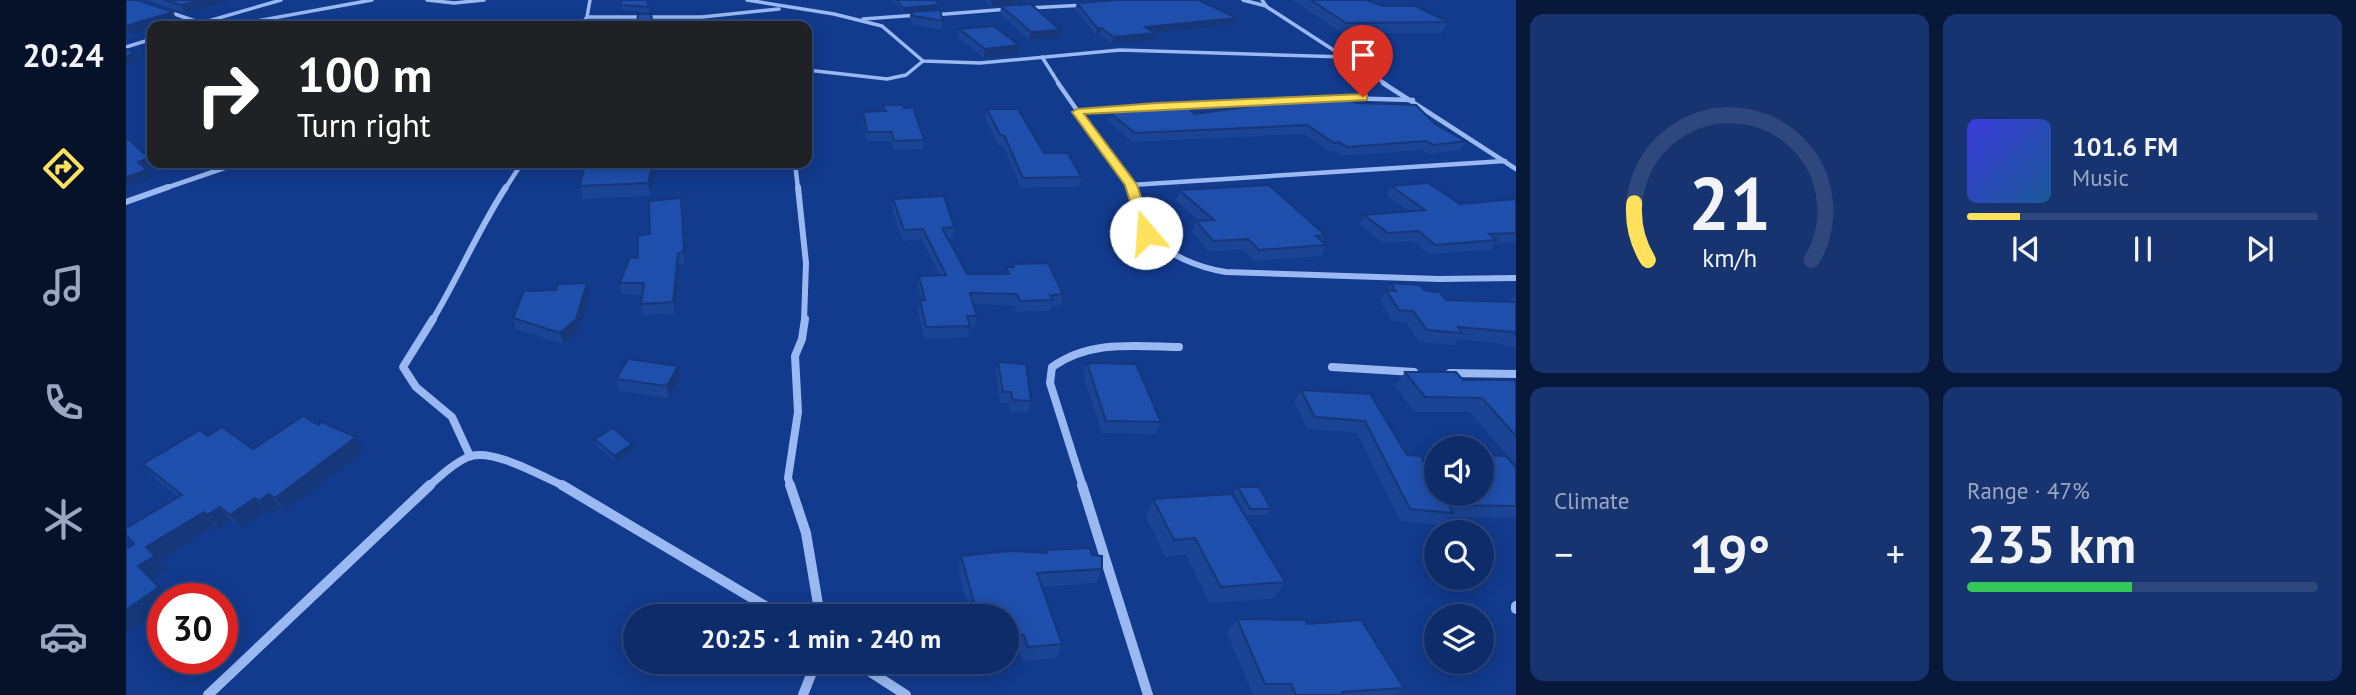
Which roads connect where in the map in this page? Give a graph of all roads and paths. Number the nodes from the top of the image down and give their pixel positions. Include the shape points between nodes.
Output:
1 (281, 0) edge
2 (372, 0) edge
3 (427, 0) edge
4 (484, 0) edge
5 (590, 0) edge
6 (747, 0) edge
7 (1243, 0) edge
8 (1262, 0) edge
9 (1095, 5) edge
10 (1267, 7) junction
11 (156, 8) edge
12 (786, 8) junction
13 (1023, 8) edge
14 (1011, 9) edge
15 (587, 17) junction
16 (859, 19) junction
17 (196, 21) edge
18 (209, 21) edge
19 (256, 21) edge
20 (584, 21) edge
21 (147, 42) edge
22 (126, 47) edge
23 (1042, 57) junction
24 (1345, 57) junction
25 (923, 61) junction
26 (812, 71) edge
27 (1336, 99) edge
28 (1413, 100) junction
29 (1267, 101) edge
30 (1077, 112) junction
31 (1505, 161) junction
32 (225, 168) edge
33 (519, 168) edge
34 (796, 168) edge
35 (1516, 169) edge
36 (1131, 185) junction
37 (126, 202) edge
38 (1516, 278) edge
39 (1179, 347) dead end
40 (1332, 368) dead end
41 (1421, 373) edge
42 (1445, 373) edge
43 (1516, 374) edge
44 (470, 456) junction
45 (762, 604) edge
46 (818, 604) edge
47 (811, 674) edge
48 (874, 674) edge
49 (208, 695) edge
50 (803, 695) edge
51 (906, 695) edge
52 (1148, 695) edge

1 - 18 street
2 - 19 street
3 - 4 street
5 - 15 street
6 - 12 street
7 - 10 street
8 - 10 street
9 - 13 street
10 - 24 street
11 - 17 street
12 - 15 street via 702,18
12 - 16 street
14 - 16 street
15 - 20 street
16 - 25 street via 899,36
21 - 22 street
23 - 24 street via 1147,50
23 - 25 street via 979,63
23 - 30 street
24 - 28 street
25 - 26 street via 906,75 887,79
27 - 28 street
28 - 31 street
29 - 30 street
30 - 36 street
31 - 35 street
31 - 36 street
32 - 37 street
33 - 44 street via 403,367 406,379 448,413 461,430
34 - 46 street via 806,310 795,356 799,412 788,478 806,533
36 - 38 street via 1146,233 1207,269
39 - 52 street via 1094,346 1064,356 1052,367 1050,383
40 - 41 street
42 - 43 street
44 - 45 street via 495,456 568,488
44 - 49 street via 442,474
47 - 50 street
48 - 51 street

